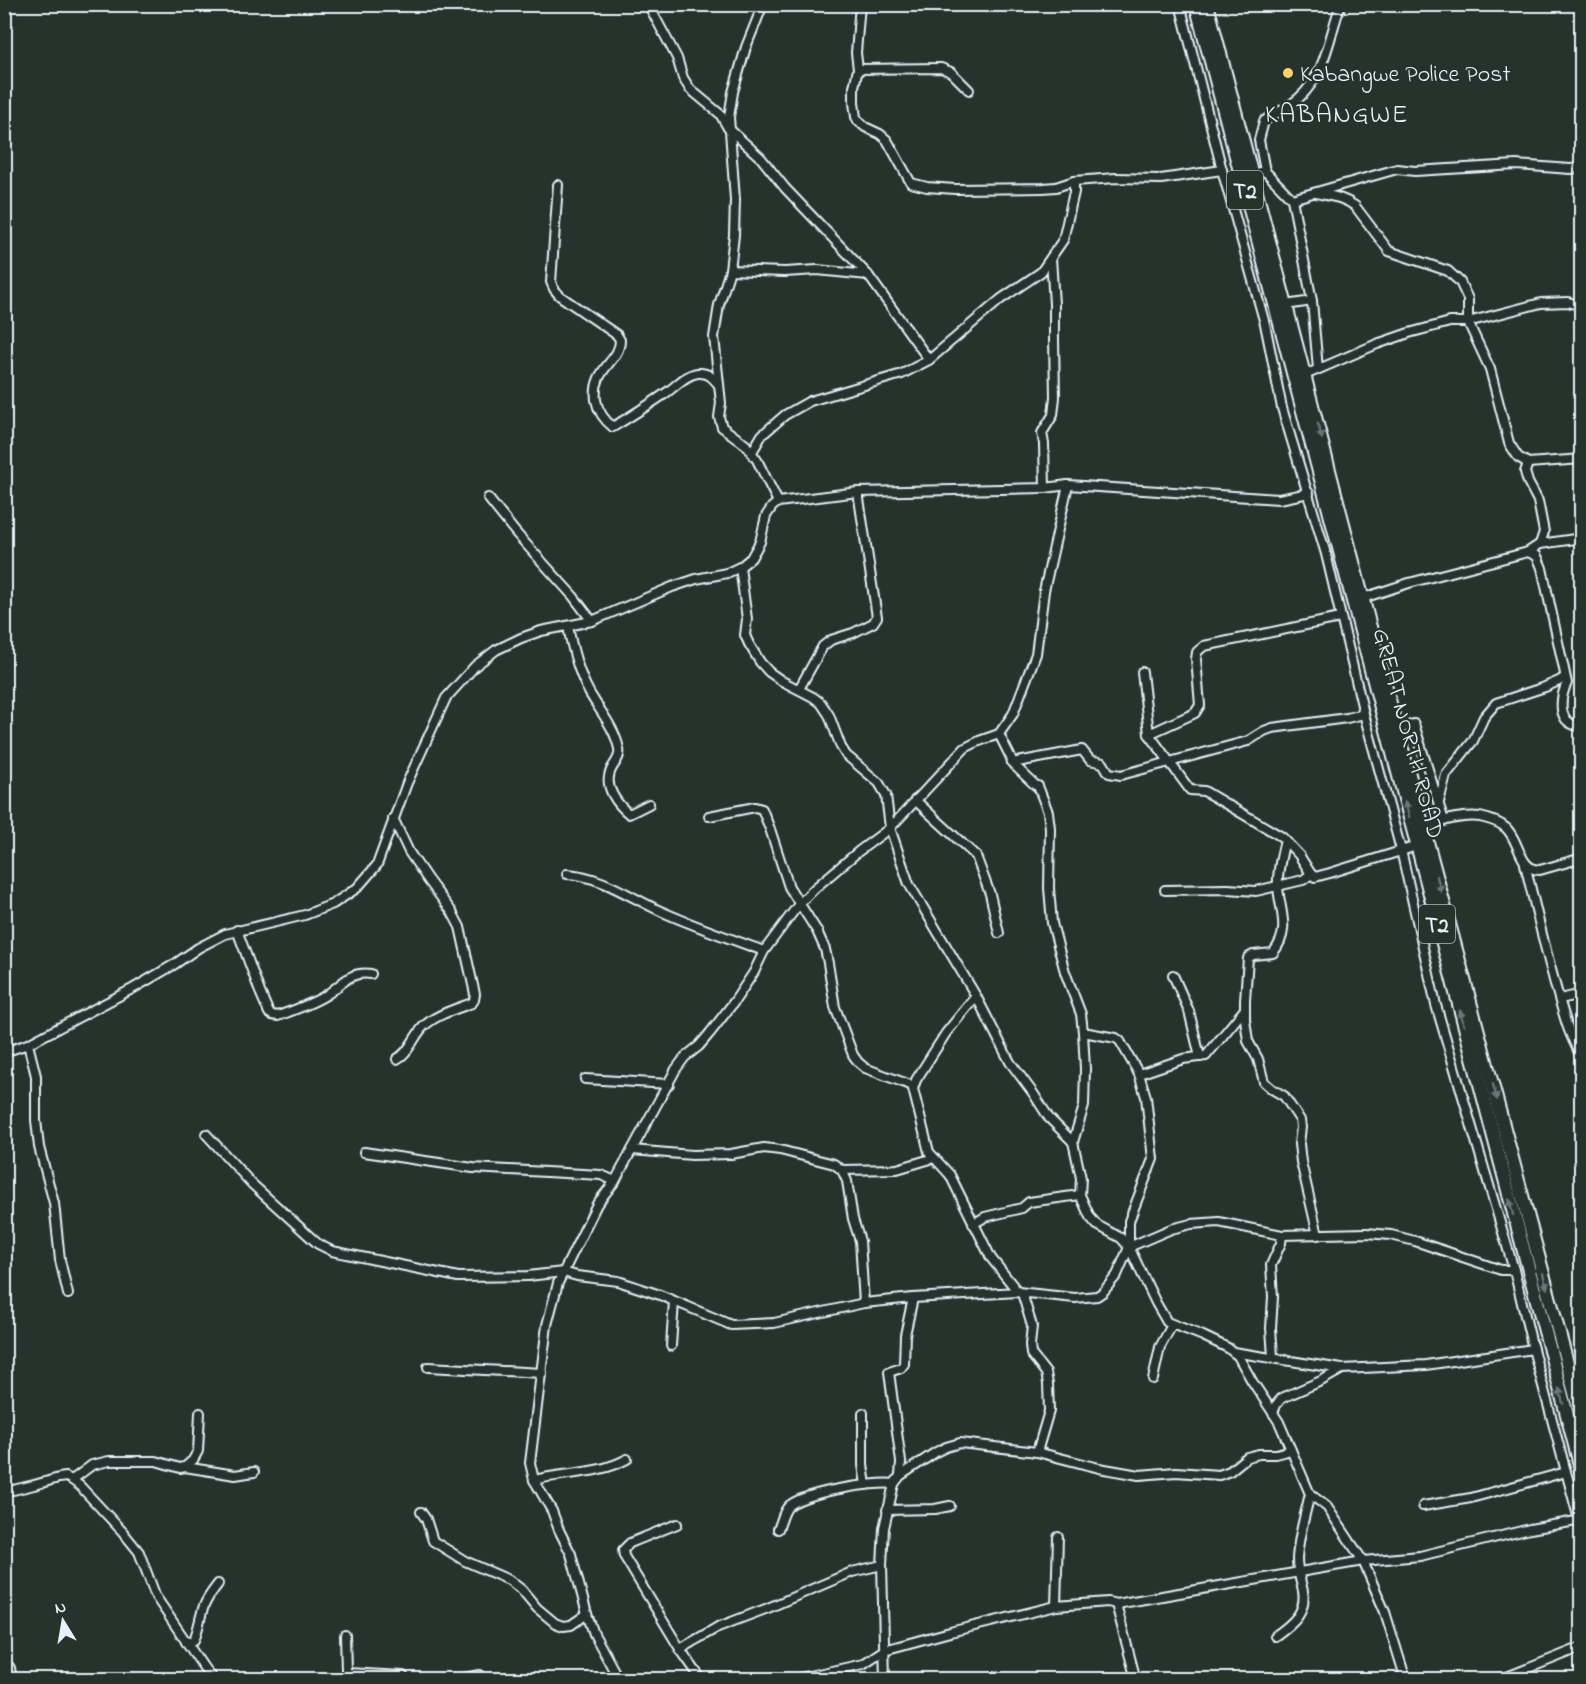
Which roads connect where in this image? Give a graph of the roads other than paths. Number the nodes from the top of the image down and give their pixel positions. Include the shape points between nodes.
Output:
1 (648, 4) edge
2 (761, 4) edge
3 (860, 4) edge
4 (1180, 4) edge
5 (1196, 4) edge
6 (1207, 4) edge
7 (1341, 4) edge
8 (858, 69) junction
9 (969, 90) dead end
10 (728, 128) junction
11 (1581, 168) edge
12 (1222, 170) junction
13 (1266, 171) junction
14 (1250, 174) junction
15 (1074, 181) junction
16 (558, 185) dead end
17 (1316, 194) junction
18 (1292, 199) junction
19 (1051, 258) junction
20 (730, 270) junction
21 (868, 275) junction
22 (1312, 301) junction
23 (1286, 305) junction
24 (1581, 306) edge
25 (1468, 322) junction
26 (929, 360) junction
27 (1318, 369) junction
28 (1305, 375) junction
29 (718, 384) junction
30 (752, 452) junction
31 (1581, 459) edge
32 (1528, 463) junction
33 (1068, 485) junction
34 (1045, 488) junction
35 (858, 492) junction
36 (1309, 492) junction
37 (488, 498) dead end
38 (778, 502) junction
39 (1581, 538) edge
40 (1540, 544) junction
41 (1528, 552) junction
42 (740, 567) junction
43 (1363, 598) junction
44 (1340, 618) junction
45 (592, 621) junction
46 (568, 626) junction
47 (1142, 672) dead end
48 (1565, 677) junction
49 (799, 689) junction
50 (1364, 714) junction
51 (1581, 726) edge
52 (1397, 730) junction
53 (999, 734) junction
54 (1149, 734) junction
55 (1169, 762) junction
56 (1012, 763) junction
57 (915, 800) junction
58 (1438, 802) junction
59 (649, 804) dead end
60 (709, 816) dead end
61 (393, 818) junction
62 (1444, 821) junction
63 (1424, 825) junction
64 (890, 828) junction
65 (1285, 840) junction
66 (1417, 846) junction
67 (1401, 850) junction
68 (1581, 858) edge
69 (1526, 864) junction
70 (567, 874) dead end
71 (1311, 874) junction
72 (1278, 886) junction
73 (1165, 891) dead end
74 (799, 904) junction
75 (237, 930) junction
76 (999, 933) dead end
77 (764, 951) junction
78 (371, 974) dead end
79 (1173, 975) dead end
80 (1581, 994) edge
81 (976, 996) junction
82 (1560, 999) junction
83 (1245, 1009) junction
84 (1083, 1032) junction
85 (28, 1044) junction
86 (4, 1052) edge
87 (1200, 1057) junction
88 (396, 1059) dead end
89 (1581, 1059) edge
90 (1139, 1074) junction
91 (585, 1079) dead end
92 (669, 1084) junction
93 (913, 1086) junction
94 (206, 1134) dead end
95 (1073, 1143) junction
96 (632, 1150) junction
97 (364, 1152) dead end
98 (934, 1158) junction
99 (842, 1170) junction
100 (615, 1180) junction
101 (1080, 1195) junction
102 (973, 1224) junction
103 (1282, 1234) junction
104 (1318, 1235) junction
105 (1129, 1246) junction
106 (1514, 1269) junction
107 (563, 1272) junction
108 (1020, 1293) junction
109 (68, 1294) dead end
110 (913, 1298) junction
111 (674, 1301) junction
112 (864, 1303) junction
113 (1172, 1325) junction
114 (671, 1346) dead end
115 (1533, 1349) junction
116 (1233, 1352) junction
117 (1274, 1357) junction
118 (428, 1367) dead end
119 (1342, 1370) junction
120 (542, 1373) junction
121 (1154, 1379) dead end
122 (200, 1413) dead end
123 (863, 1413) dead end
124 (1273, 1413) junction
125 (1581, 1419) edge
126 (1291, 1450) junction
127 (1037, 1452) junction
128 (627, 1459) dead end
129 (185, 1467) junction
130 (254, 1472) dead end
131 (1566, 1472) junction
132 (1581, 1472) edge
133 (900, 1476) junction
134 (72, 1480) junction
135 (534, 1480) junction
136 (894, 1484) junction
137 (866, 1485) junction
138 (4, 1490) edge
139 (1310, 1494) junction
140 (950, 1506) dead end
141 (1423, 1506) dead end
142 (887, 1510) junction
143 (421, 1512) dead end
144 (1580, 1520) edge
145 (677, 1524) dead end
146 (778, 1529) dead end
147 (1581, 1531) edge
148 (1058, 1537) dead end
149 (1363, 1562) junction
150 (882, 1565) junction
151 (1299, 1573) junction
152 (218, 1584) dead end
153 (1116, 1604) junction
154 (1056, 1606) junction
155 (587, 1614) junction
156 (345, 1635) dead end
157 (1275, 1636) dead end
158 (186, 1642) junction
159 (1581, 1647) edge
160 (680, 1649) junction
161 (884, 1650) junction
162 (4, 1661) edge
163 (12, 1680) edge
164 (213, 1680) edge
165 (406, 1680) edge
166 (453, 1680) edge
167 (484, 1680) edge
168 (619, 1680) edge
169 (702, 1680) edge
170 (791, 1680) edge
171 (885, 1680) edge
172 (1136, 1680) edge
173 (1406, 1680) edge
174 (1499, 1680) edge

1 - 10 street via 690,89 720,114
2 - 10 street via 733,92
3 - 8 street
4 - 12 street
66 -> 5 main road, GREAT NORTH ROAD / T2
6 - 14 main road, GREAT NORTH ROAD / T2
7 - 13 street via 1316,76 1299,97 1264,121 1259,140
8 - 9 street via 941,68 951,72
8 - 15 street via 854,103 858,121 887,140 911,183 927,188 1043,188
10 - 20 street via 735,200
10 - 21 street via 761,158
11 - 17 street via 1516,165 1397,169
12 - 15 street via 1161,179
12 - 36 street via 1265,324 1282,408
13 - 14 street
13 - 18 street
14 - 23 main road, GREAT NORTH ROAD / T2
15 - 19 street via 1063,240
16 - 29 street via 551,282 560,296 620,340 596,387 599,411 607,422 613,427 696,373 710,376
17 - 18 street
17 - 25 street via 1341,198 1355,206 1392,252 1448,271 1460,282 1468,299
18 - 22 street
19 - 26 street via 1041,272
19 - 34 street via 1055,397 1053,415 1042,433
20 - 21 street via 817,270
20 - 29 street via 714,330
21 - 26 street
22 - 23 street
22 - 27 street
23 - 28 main road, GREAT NORTH ROAD / T2
24 - 25 street via 1568,302 1541,303
25 - 27 street via 1450,322 1409,333
25 - 32 street via 1490,369 1512,448
26 - 30 street via 902,374 810,401 785,415 762,435
27 - 28 street
28 -> 43 main road, GREAT NORTH ROAD / T2
29 - 30 street via 722,427
30 - 38 street
31 - 32 street
32 - 40 street via 1525,472 1538,501 1544,532
33 - 34 street
33 - 36 street via 1279,499
33 - 53 street via 1044,591 1036,654 1013,714
34 - 35 street
35 - 38 street
35 - 49 street via 877,617 873,623 823,646
36 - 44 street
37 - 45 street
38 - 42 street via 766,516 760,542 751,558
39 - 40 street
40 - 41 street
41 - 43 street
41 - 48 street via 1537,556 1542,568
42 - 45 street via 672,587
42 - 49 street via 749,644 769,672
43 - 52 main road, GREAT NORTH ROAD / T2
44 - 50 street
44 - 54 street via 1204,646 1197,652 1200,705 1195,713
45 - 46 street
46 - 59 street via 584,681 620,751 609,774 613,795 629,813
46 - 61 street via 541,631 496,650 457,684 437,716
47 - 54 street
48 - 51 street via 1561,704 1565,718
48 - 58 street via 1496,703 1446,775
49 - 64 street via 821,704 846,755 879,783 886,795
50 - 55 street via 1272,728 1248,741
50 - 67 street
52 - 58 street via 1414,724
52 - 63 main road, GREAT NORTH ROAD / T2
53 - 56 street
53 - 57 street via 965,748
54 - 55 street
55 - 56 street via 1121,775 1109,773 1104,765 1079,750
55 - 65 street via 1190,790 1204,791
56 - 84 street via 1038,786 1048,812 1052,923 1081,1014
57 - 64 street
57 - 76 street via 976,856
58 - 62 street
60 - 74 street via 754,807 762,809
61 - 75 street via 377,865 357,888 333,904 305,915
61 - 88 street via 409,852 460,927 475,994 472,1003 442,1014 425,1026 408,1050
62 - 63 street
62 - 69 street via 1467,816 1495,822 1506,828
63 -> 125 main road, GREAT NORTH ROAD / T2
64 - 74 street
64 - 81 street via 909,884
65 - 71 street
65 - 72 street
66 - 67 street
132 -> 66 main road, GREAT NORTH ROAD / T2
67 - 71 street via 1330,873
67 - 106 street via 1436,1005
68 - 69 street via 1540,870
69 - 82 street
70 - 77 street via 603,883 664,913
71 - 72 street
72 - 73 street via 1256,891
72 - 83 street via 1284,924 1282,939 1273,953 1248,958
74 - 77 street
74 - 93 street via 825,950 835,1007 853,1055 865,1068
75 - 78 street via 272,1015 325,996 354,974
75 - 85 street
77 - 92 street via 734,1002 699,1046 685,1057
79 - 87 street via 1191,1015
80 - 82 street
81 - 93 street via 946,1033
81 - 95 street via 1014,1069 1049,1118
82 - 89 street
83 - 87 street via 1209,1053
83 - 104 street via 1248,1041 1262,1078 1284,1096 1301,1124 1301,1162
84 - 90 street via 1118,1039
84 - 95 street via 1084,1106
85 - 86 street
85 - 109 street via 36,1076 39,1147 54,1203
87 - 90 street
90 - 105 street via 1146,1097 1153,1159 1129,1221
91 - 92 street
92 - 96 street
93 - 98 street via 927,1148
94 - 107 street via 252,1184 318,1244 332,1251 458,1277
95 - 101 street via 1081,1178
96 - 99 street via 702,1155 764,1148 828,1161
96 - 100 street
97 - 100 street via 473,1168 601,1174
98 - 99 street via 897,1168
98 - 102 street via 952,1179
99 - 112 street via 860,1241
100 - 107 street via 597,1204
101 - 102 street via 1029,1202 1022,1208
101 - 105 street via 1097,1225
102 - 108 street via 991,1258
103 - 104 street
103 - 105 street via 1205,1222 1171,1229
103 - 117 street via 1271,1265
104 - 106 street via 1391,1235 1501,1270
105 - 108 street via 1117,1275 1097,1296
105 - 113 street via 1163,1317
106 - 115 street
107 - 111 street via 618,1281
107 - 120 street via 548,1324
108 - 110 street
108 - 127 street via 1032,1326 1031,1354 1046,1373 1048,1384 1049,1411
110 - 112 street
110 - 133 street via 904,1364 889,1372
111 - 112 street via 731,1325 774,1323
111 - 114 street
113 - 116 street
113 - 121 street via 1160,1347
115 - 119 street via 1426,1365
115 - 131 street
116 - 117 street
116 - 124 street
117 - 119 street
118 - 120 street
119 - 124 street via 1282,1398
120 - 135 street via 530,1463
122 - 129 street via 198,1451
123 - 137 street
124 - 126 street
126 - 127 street via 1247,1457 1230,1471 1219,1474 1148,1475 1099,1468
126 - 139 street
127 - 133 street via 960,1443 936,1452
128 - 135 street via 584,1473
129 - 130 street via 235,1475
129 - 134 street via 156,1461 110,1461 92,1466
131 - 141 street via 1471,1498
131 - 144 street
133 - 136 street
134 - 138 street via 59,1478
134 - 158 street via 139,1552 156,1597
135 - 155 street via 571,1554
136 - 137 street
136 - 142 street
137 - 146 street via 797,1500 786,1509
139 - 149 street via 1327,1507
139 - 151 street via 1297,1555
140 - 142 street
142 - 150 street
143 - 155 street via 433,1541 465,1561 509,1580 555,1623 571,1625
144 - 147 street
144 - 149 street via 1420,1556
145 - 160 street via 630,1543 623,1550
148 - 154 street
149 - 151 street
149 - 173 street
150 - 160 street via 852,1572 718,1627
150 - 161 street
151 - 153 street
151 - 157 street via 1303,1602 1292,1624
152 - 158 street via 205,1603 194,1640
153 - 154 street
153 - 172 street
154 - 161 street
155 - 168 street
156 - 165 street via 347,1673 403,1676
158 - 164 street
159 - 174 street
160 - 169 street
161 - 170 street via 863,1664
161 - 171 street
162 - 163 street
166 - 167 street via 480,1675

